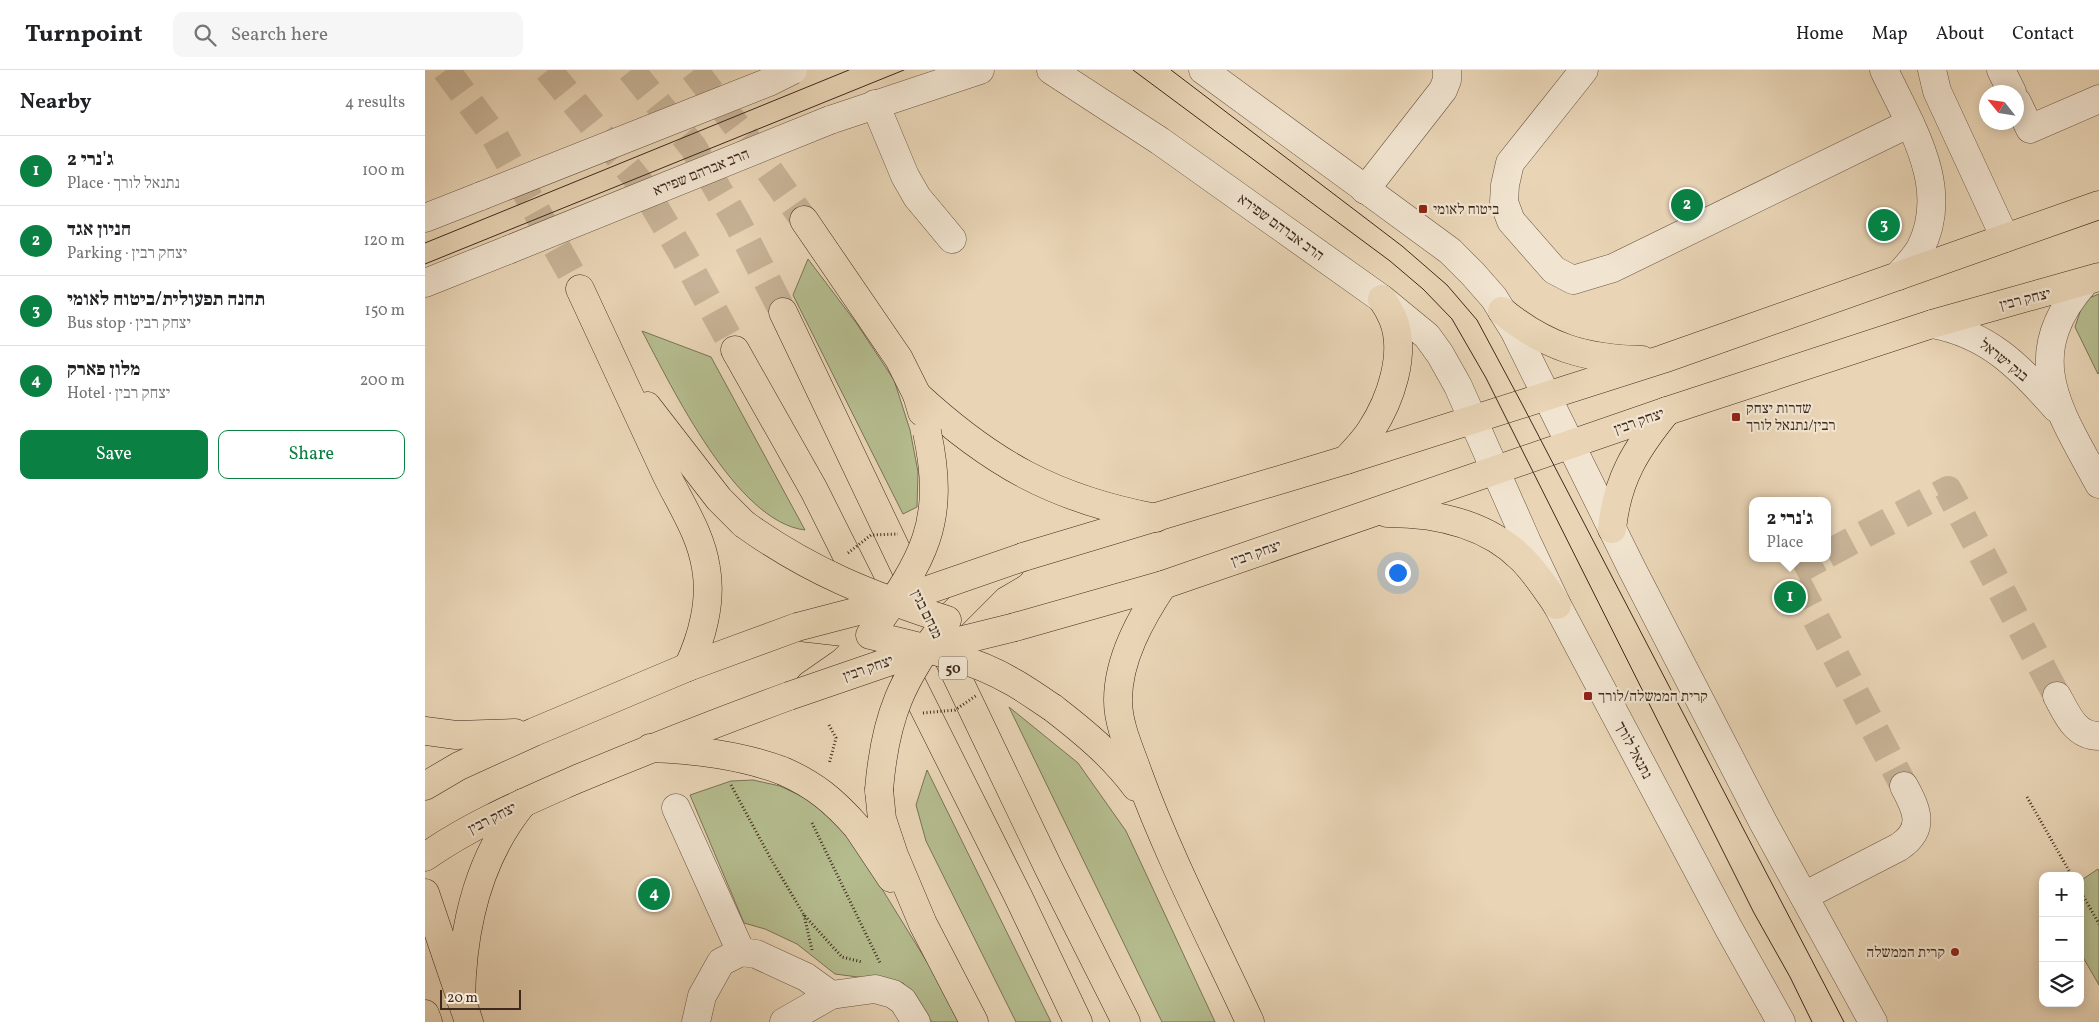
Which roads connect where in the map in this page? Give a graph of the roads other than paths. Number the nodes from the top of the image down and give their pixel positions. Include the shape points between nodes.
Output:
1 (793, 70) edge
2 (980, 70) edge
3 (1051, 70) edge
4 (1203, 70) edge
5 (1447, 70) edge
6 (1584, 70) edge
7 (1884, 70) edge
8 (1932, 70) edge
9 (2001, 70) edge
10 (2008, 85) edge
11 (2099, 99) edge
12 (875, 104) junction
13 (2024, 117) edge
14 (1910, 123) junction
15 (1365, 190) junction
16 (2099, 205) edge
17 (425, 218) edge
18 (804, 220) tunnel mouth
19 (2005, 238) junction
20 (952, 239) dead end
21 (1898, 276) junction
22 (2092, 280) edge
23 (425, 283) edge
24 (579, 289) tunnel mouth
25 (1382, 299) junction
26 (1502, 311) junction
27 (783, 312) tunnel mouth
28 (1932, 324) junction
29 (735, 350) tunnel mouth
30 (1663, 359) junction
31 (617, 367) junction
32 (917, 395) junction
33 (1548, 396) junction
34 (1667, 411) junction
35 (2063, 417) junction
36 (1472, 420) junction
37 (1571, 445) junction
38 (1346, 460) junction
39 (1495, 471) junction
40 (2099, 484) edge
41 (1370, 514) junction
42 (1156, 518) junction
43 (1612, 529) junction
44 (1023, 557) junction
45 (1163, 585) junction
46 (893, 602) junction
47 (1557, 605) junction
48 (947, 620) junction
49 (797, 627) junction
50 (1015, 627) junction
51 (870, 635) junction
52 (926, 648) junction
53 (688, 667) junction
54 (789, 696) junction
55 (2057, 696) tunnel mouth
56 (425, 731) edge
57 (534, 732) junction
58 (2099, 736) edge
59 (651, 748) junction
60 (425, 786) edge
61 (1904, 786) tunnel mouth
62 (523, 802) junction
63 (1150, 806) junction
64 (675, 808) dead end
65 (425, 857) edge
66 (425, 893) edge
67 (1804, 896) junction
68 (923, 924) junction
69 (741, 952) junction
70 (831, 995) junction
71 (465, 1011) edge
72 (425, 1014) edge
73 (428, 1022) edge
74 (696, 1022) edge
75 (784, 1022) edge
76 (916, 1022) edge
77 (974, 1022) edge
78 (1078, 1022) edge
79 (1126, 1022) edge
80 (1250, 1022) edge
81 (1781, 1022) edge
82 (1873, 1022) edge

1 - 17 street, bridge
2 - 12 street, הרב אברהם שפירא
3 - 25 street, הרב אברהם שפירא via 1160,141
4 - 15 street
5 - 15 street via 1443,90
6 - 14 street via 1510,163 1504,202 1511,221 1554,270 1573,280 1613,268
7 - 14 street
8 - 19 street via 1937,90
9 - 10 street
11 - 13 street via 2030,129
12 - 20 street via 905,176 917,197
12 - 23 street, הרב אברהם שפירא, bridge
14 - 21 street via 1927,166 1932,209 1919,250
15 - 26 street via 1450,252 1473,274
16 - 19 main road
18 - 32 main road via 899,359
19 - 21 main road
21 - 30 main road
22 - 28 main road, יצחק רבין
22 - 35 street, בנק ישראל via 2066,307 2051,346 2052,387
24 - 31 main road
25 - 36 street, הרב אברהם שפירא via 1427,336 1458,386
25 - 38 main road via 1396,329 1395,373 1372,430
26 - 30 main road via 1535,336 1571,352 1619,360
26 - 33 street
27 - 79 main road, מנחם בגין / 50 via 1049,869
28 - 34 main road, יצחק רבין
28 - 35 street, בנק ישראל via 1963,331 1995,348
29 - 78 main road via 814,490
30 - 33 main road
31 - 46 main road, bridge via 719,499 744,524 796,560
31 - 53 main road via 686,510 706,568 708,590 702,632
32 - 42 main road via 968,440 1040,483 1091,503
32 - 46 main road, bridge via 935,478 930,533 915,569
33 - 36 main road
33 - 37 street
34 - 37 main road, יצחק רבין
34 - 43 main road via 1626,471 1615,505
35 - 40 street, בנק ישראל
36 - 38 main road
36 - 39 street, נתנאל לורך
37 - 39 main road, יצחק רבין
37 - 43 street
38 - 42 main road
39 - 41 main road, יצחק רבין
39 - 47 street, נתנאל לורך
41 - 45 main road, יצחק רבין
41 - 47 main road via 1437,517 1466,524 1491,536 1523,559
42 - 44 main road
43 - 67 street
44 - 46 main road, bridge
44 - 48 main road, bridge via 989,578
45 - 50 main road, יצחק רבין
45 - 63 main road via 1134,636 1120,677 1118,701 1123,730
46 - 48 main road, bridge
46 - 49 main road, bridge
46 - 51 main road, bridge
47 - 81 street, נתנאל לורך
48 - 50 main road, bridge
48 - 52 main road, bridge
49 - 51 main road, bridge
49 - 53 main road
50 - 52 main road, יצחק רבין, bridge
51 - 52 main road, bridge
51 - 54 main road, bridge via 843,662
52 - 54 main road, יצחק רבין, bridge
52 - 63 main road, bridge via 995,672 1053,708 1120,765
52 - 68 main road, bridge via 892,712 879,790 882,819 893,855
53 - 57 main road
54 - 59 main road, יצחק רבין
55 - 58 street via 2079,731
56 - 57 main road via 464,735
57 - 60 main road via 459,766
59 - 62 main road, יצחק רבין
59 - 68 main road, bridge via 761,762 804,781 824,794 857,827
61 - 67 street via 1917,822 1909,839
62 - 65 main road, יצחק רבין via 471,827
62 - 71 main road via 504,829 476,890 461,962
63 - 80 main road
64 - 69 street
66 - 71 main road
67 - 82 street
68 - 77 main road
69 - 70 street via 757,954 806,977
69 - 74 street via 721,962 702,996
70 - 75 street
70 - 76 street via 875,989 893,994 903,1001
72 - 73 main road

